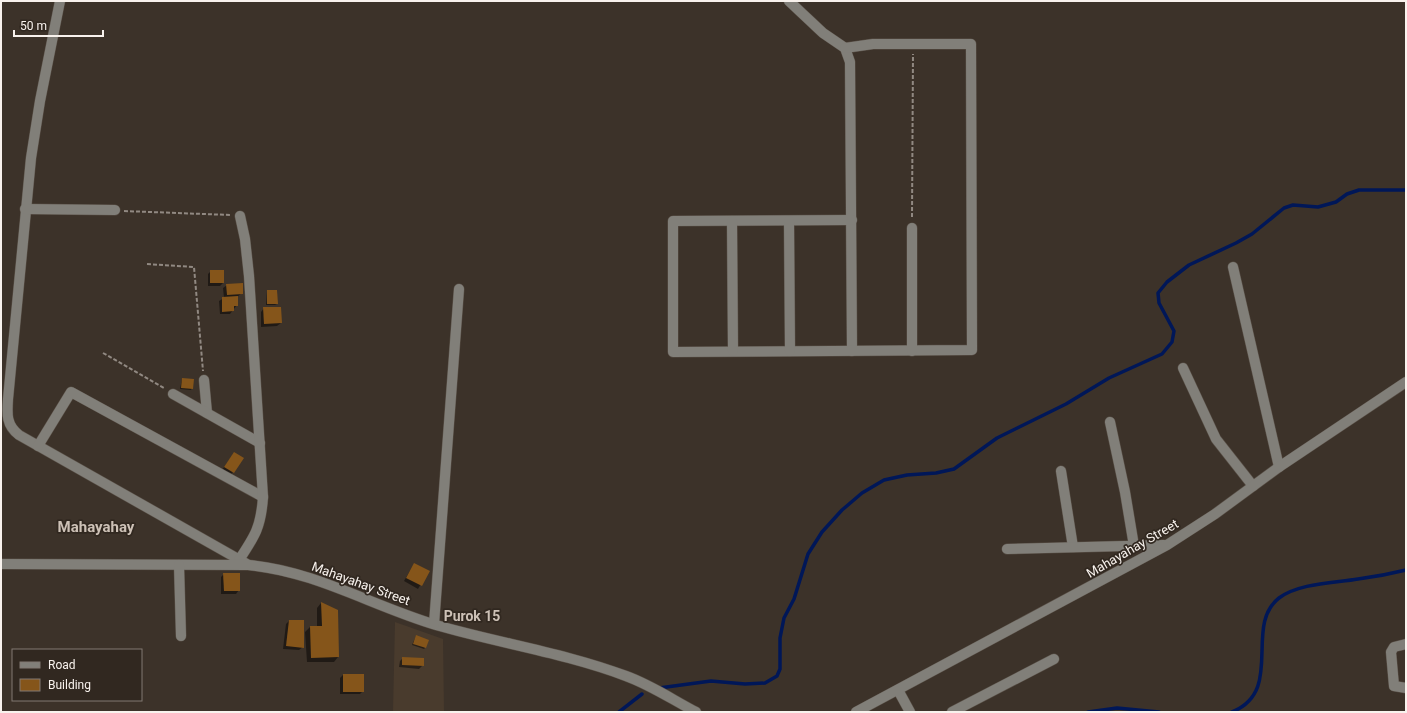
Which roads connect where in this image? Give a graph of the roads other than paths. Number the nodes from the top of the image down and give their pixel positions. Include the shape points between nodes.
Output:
1 (60, 1) edge
2 (789, 1) edge
3 (846, 48) junction
4 (26, 209) junction
5 (115, 210) road end
6 (240, 216) road end
7 (789, 220) junction
8 (852, 220) junction
9 (732, 221) junction
10 (912, 228) road end
11 (1233, 267) dead end
12 (459, 289) dead end
13 (912, 350) junction
14 (733, 351) junction
15 (790, 351) junction
16 (852, 351) junction
17 (1182, 368) dead end
18 (204, 380) road end
19 (1406, 382) edge
20 (173, 394) road end
21 (207, 413) junction
22 (1110, 422) dead end
23 (260, 443) junction
24 (38, 446) junction
25 (1279, 467) junction
26 (1061, 471) dead end
27 (1253, 486) junction
28 (263, 497) junction
29 (1167, 545) junction
30 (1134, 546) junction
31 (1073, 547) junction
32 (1006, 548) dead end
33 (244, 562) junction
34 (1, 564) edge
35 (179, 565) junction
36 (434, 624) junction
37 (181, 636) dead end
38 (1406, 644) edge
39 (1054, 659) dead end
40 (1406, 688) edge
41 (898, 690) junction
42 (860, 711) edge
43 (696, 712) edge
44 (910, 712) edge
45 (952, 712) edge

1 - 4 street via 40,101
2 - 3 street via 823,33
3 - 8 street via 851,72
3 - 13 street via 873,44 971,44 972,350
4 - 5 street
4 - 24 street via 7,418 13,431
6 - 23 street via 248,256
7 - 8 street
7 - 9 street
7 - 15 street
8 - 16 street
9 - 14 street
9 - 14 street via 673,221 673,352
10 - 13 street
11 - 25 street
12 - 36 street
13 - 16 street
14 - 15 street
15 - 16 street
17 - 27 street via 1216,439
18 - 21 street
19 - 25 street, Mahayahay Street
20 - 21 street
21 - 23 street
22 - 30 street
23 - 28 street
24 - 28 street via 71,392
24 - 33 street
25 - 27 street, Mahayahay Street
26 - 31 street
27 - 29 street, Mahayahay Street
28 - 33 street via 260,523
29 - 30 street
29 - 41 street, Mahayahay Street
30 - 31 street
31 - 32 street
33 - 35 street, Mahayahay Street
33 - 36 street, Mahayahay Street via 309,577
34 - 35 street, Mahayahay Street
35 - 37 street
36 - 43 street, Mahayahay Street via 612,671 644,684
38 - 40 street via 1394,648 1391,652 1394,686
39 - 45 street
41 - 42 street, Mahayahay Street
41 - 44 street

